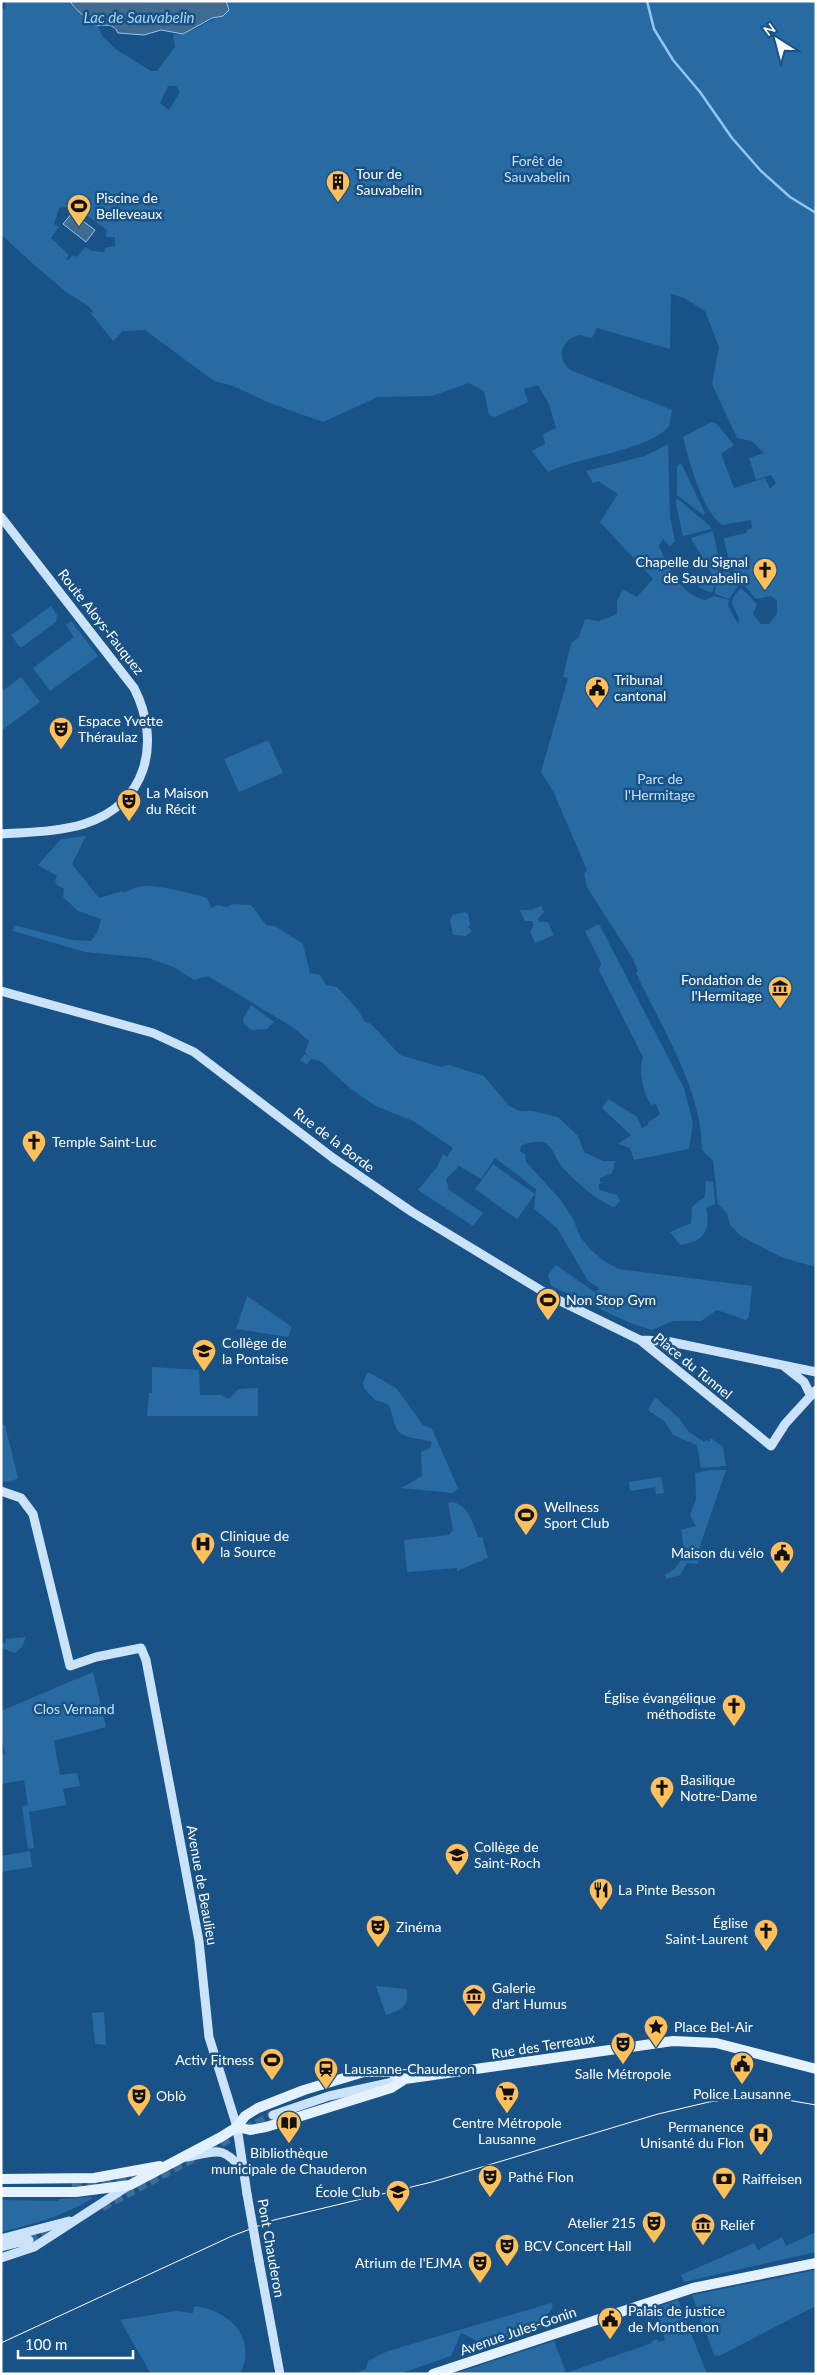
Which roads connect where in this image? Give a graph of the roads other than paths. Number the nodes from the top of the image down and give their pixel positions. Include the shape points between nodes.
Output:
1 (1, 517) edge
2 (1, 834) edge
3 (1, 991) edge
4 (640, 1340) junction
5 (785, 1367) junction
6 (816, 1372) edge
7 (813, 1392) edge
8 (1, 1491) edge
9 (816, 2069) edge
10 (405, 2080) junction
11 (273, 2115) tunnel mouth
12 (237, 2127) junction
13 (186, 2157) junction
14 (176, 2163) junction
15 (244, 2170) junction
16 (1, 2179) edge
17 (130, 2185) junction
18 (1, 2186) edge
19 (75, 2186) junction
20 (1, 2192) edge
21 (75, 2219) junction
22 (1, 2239) edge
23 (32, 2239) junction
24 (1, 2247) edge
25 (1, 2258) edge
26 (816, 2264) edge
27 (280, 2374) edge
28 (433, 2374) edge

1 - 2 main road, Route Aloys-Fauquez via 134,688 146,718 148,741 139,781 128,797 106,814 66,828
3 - 4 main road, Rue de la Borde via 153,1033 194,1052 333,1158 412,1212 552,1298
4 - 5 main road, Place du Tunnel via 666,1341
4 - 7 main road, Place du Tunnel via 771,1446
5 - 6 main road, Place du Tunnel
5 - 7 main road, Place du Tunnel
8 - 12 main road, Avenue de Beaulieu via 15,1494 28,1504 35,1519 70,1666 141,1648 146,1660 199,1940 209,2037
9 - 10 main road, Rue des Terreaux via 733,2046 690,2041
10 - 11 main road via 328,2096
10 - 12 main road via 391,2088 266,2127 250,2130
10 - 12 main road via 390,2072 353,2075 258,2108 245,2116
12 - 13 main road
12 - 15 main road, Pont Chauderon
13 - 14 main road
13 - 15 main road via 223,2152 231,2155
14 - 17 main road
14 - 19 main road
15 - 27 main road, Pont Chauderon, bridge
16 - 19 main road
17 - 19 main road
17 - 21 main road
18 - 19 main road
19 - 20 main road
21 - 23 main road
21 - 23 main road
22 - 23 main road
23 - 24 main road
23 - 25 main road
26 - 28 main road, Avenue Jules-Gonin via 693,2288

